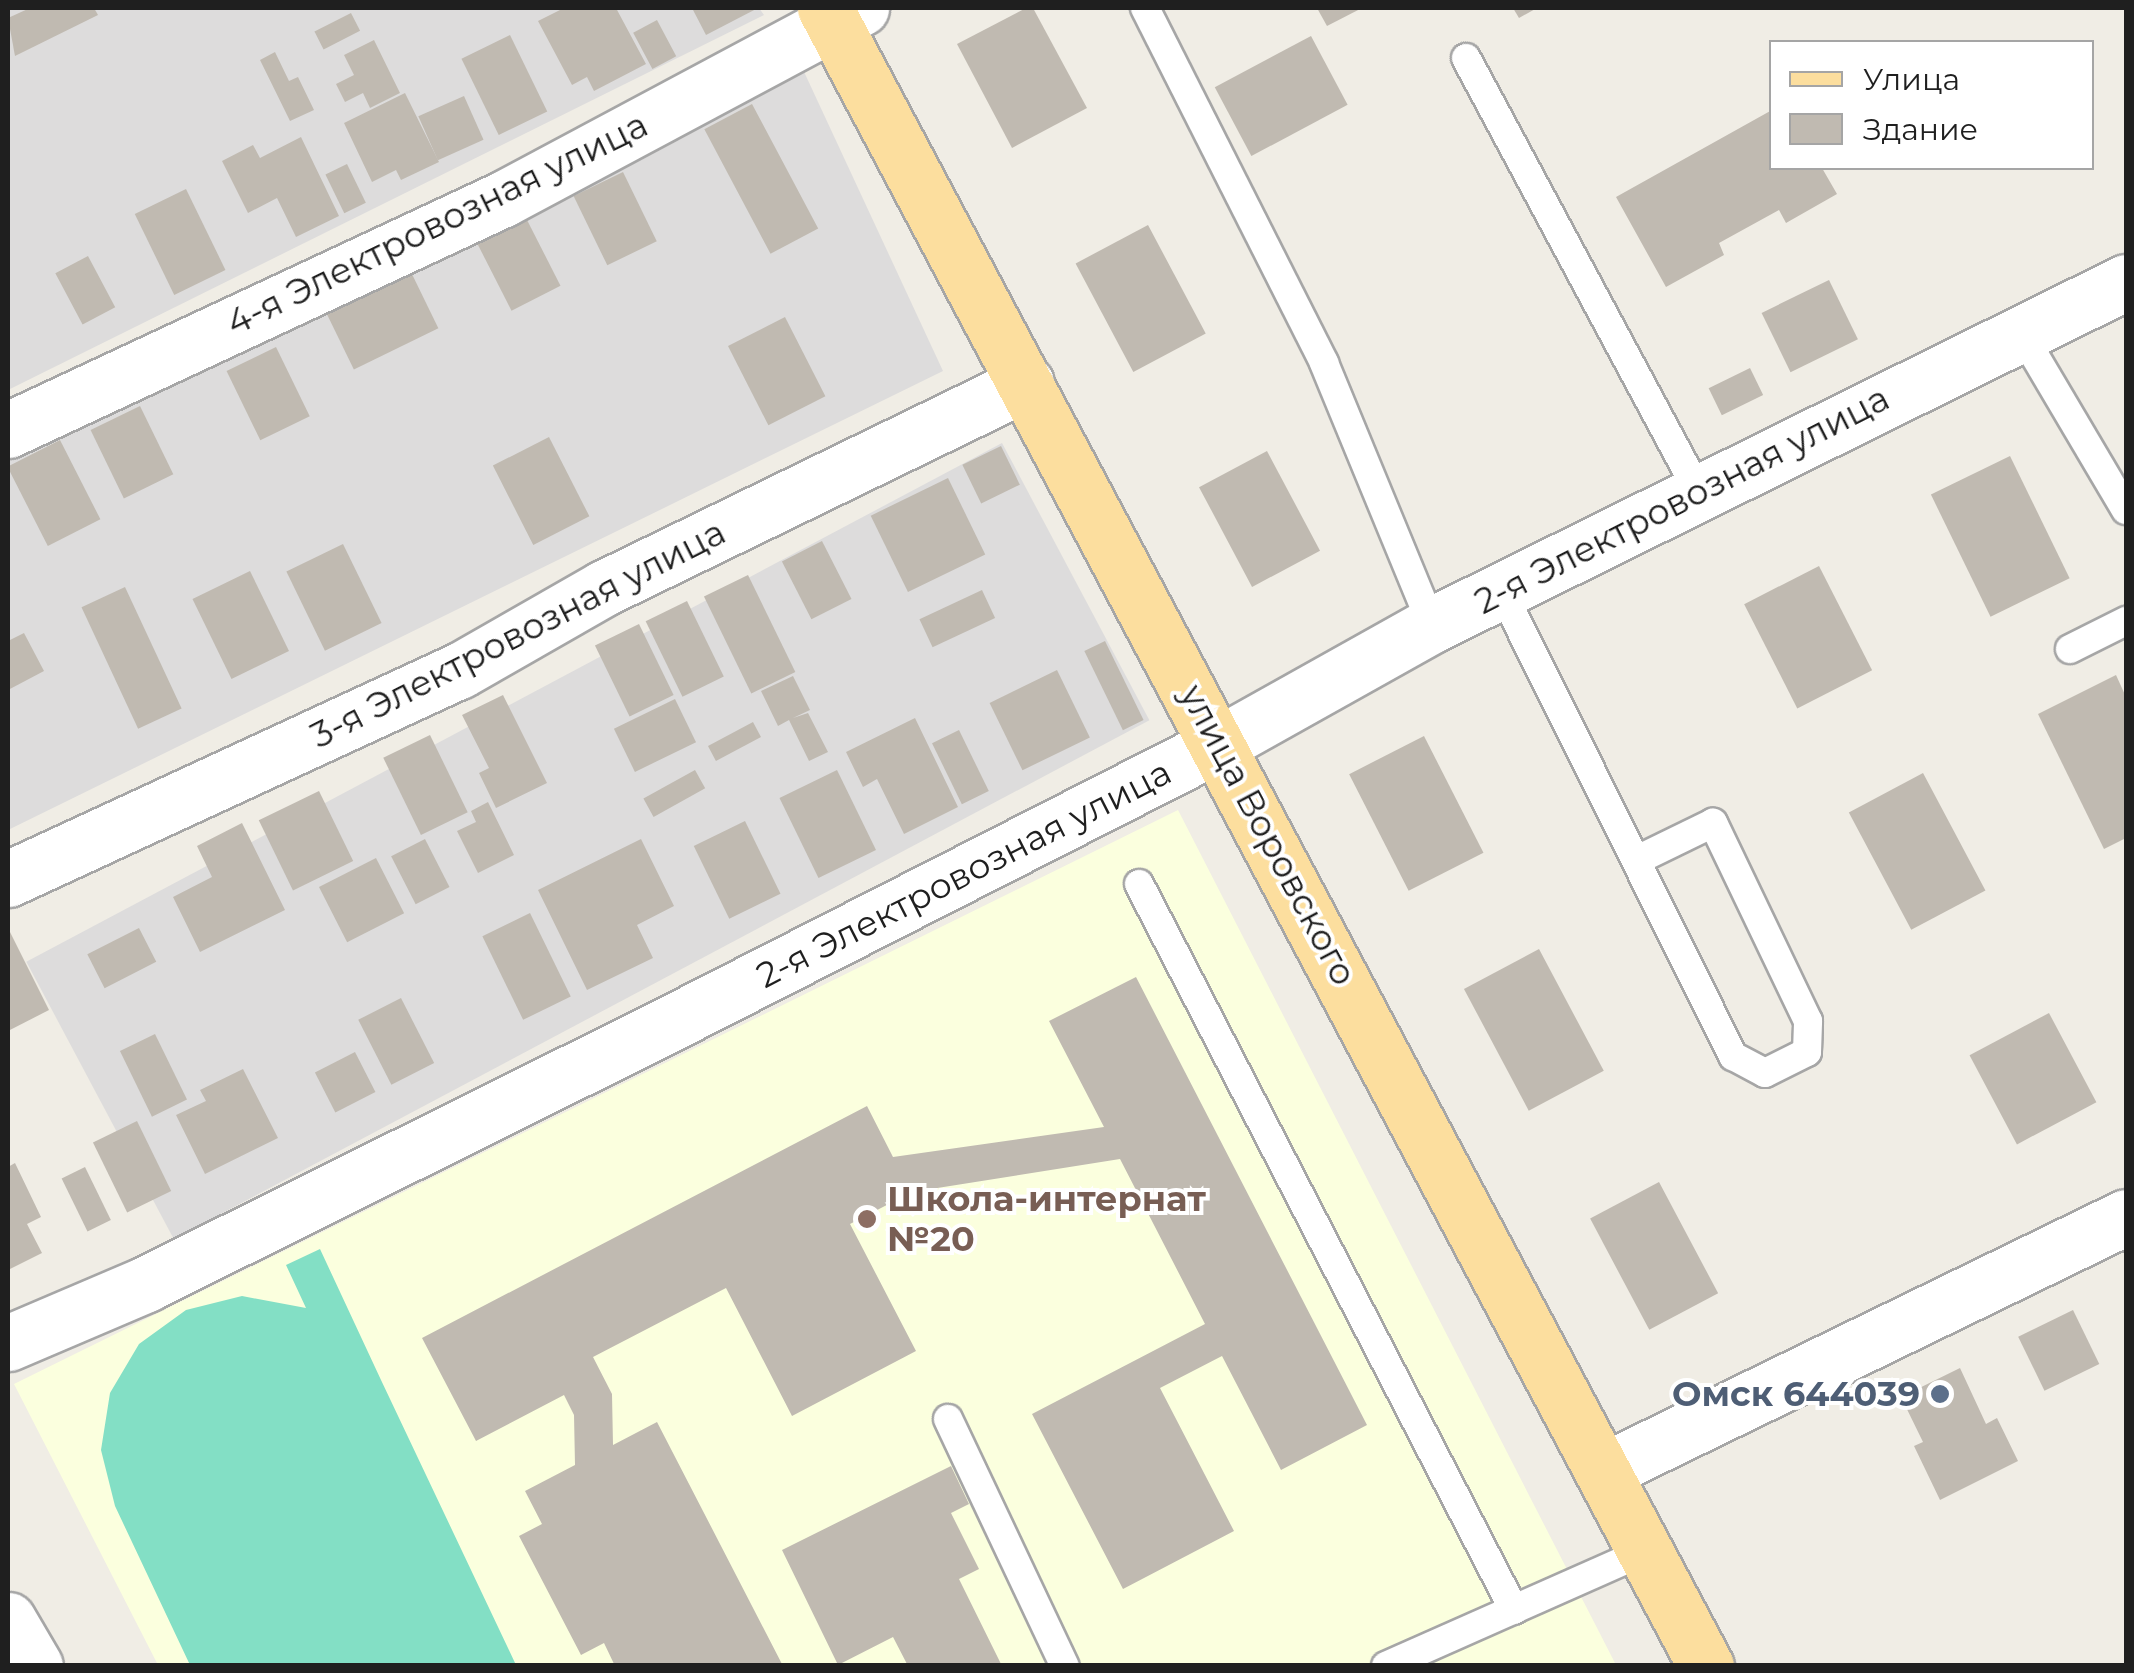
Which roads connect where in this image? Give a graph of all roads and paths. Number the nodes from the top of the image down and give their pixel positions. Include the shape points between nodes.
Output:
1 (1145, 8) edge
2 (840, 13) edge
3 (1466, 58) dead end
4 (2126, 282) edge
5 (2020, 332) junction
6 (1026, 383) junction
7 (8, 430) edge
8 (1698, 491) junction
9 (2126, 510) edge
10 (1501, 590) junction
11 (2126, 621) edge
12 (1432, 624) junction
13 (2070, 649) dead end
14 (1219, 744) junction
15 (1637, 860) junction
16 (8, 879) edge
17 (1140, 884) dead end
18 (2126, 1218) edge
19 (8, 1343) edge
20 (948, 1419) dead end
21 (1603, 1471) junction
22 (1646, 1552) junction
23 (1514, 1610) junction
24 (8, 1620) edge
25 (34, 1666) edge
26 (1065, 1666) edge
27 (1386, 1666) edge
28 (1706, 1666) edge

1 - 12 lane via 1324,362
2 - 6 main road, улица Воровского
2 - 7 street, 4-я Электровозная улица via 503,199
3 - 8 lane
4 - 5 street, 2-я Электровозная улица
5 - 8 street, 2-я Электровозная улица
5 - 9 lane
6 - 14 main road, улица Воровского
6 - 16 street, 3-я Электровозная улица via 604,588 459,671
8 - 10 street, 2-я Электровозная улица
10 - 12 street, 2-я Электровозная улица
10 - 15 lane
11 - 13 lane
12 - 14 street, 2-я Электровозная улица
14 - 19 street, 2-я Электровозная улица via 164,1275
14 - 21 main road, улица Воровского
15 - 15 lane via 1713,824 1808,1020 1807,1052 1765,1073 1733,1056
17 - 23 lane
18 - 21 street
20 - 26 lane
21 - 22 main road, улица Воровского
22 - 23 lane
22 - 28 main road, улица Воровского
23 - 27 lane
24 - 25 street

